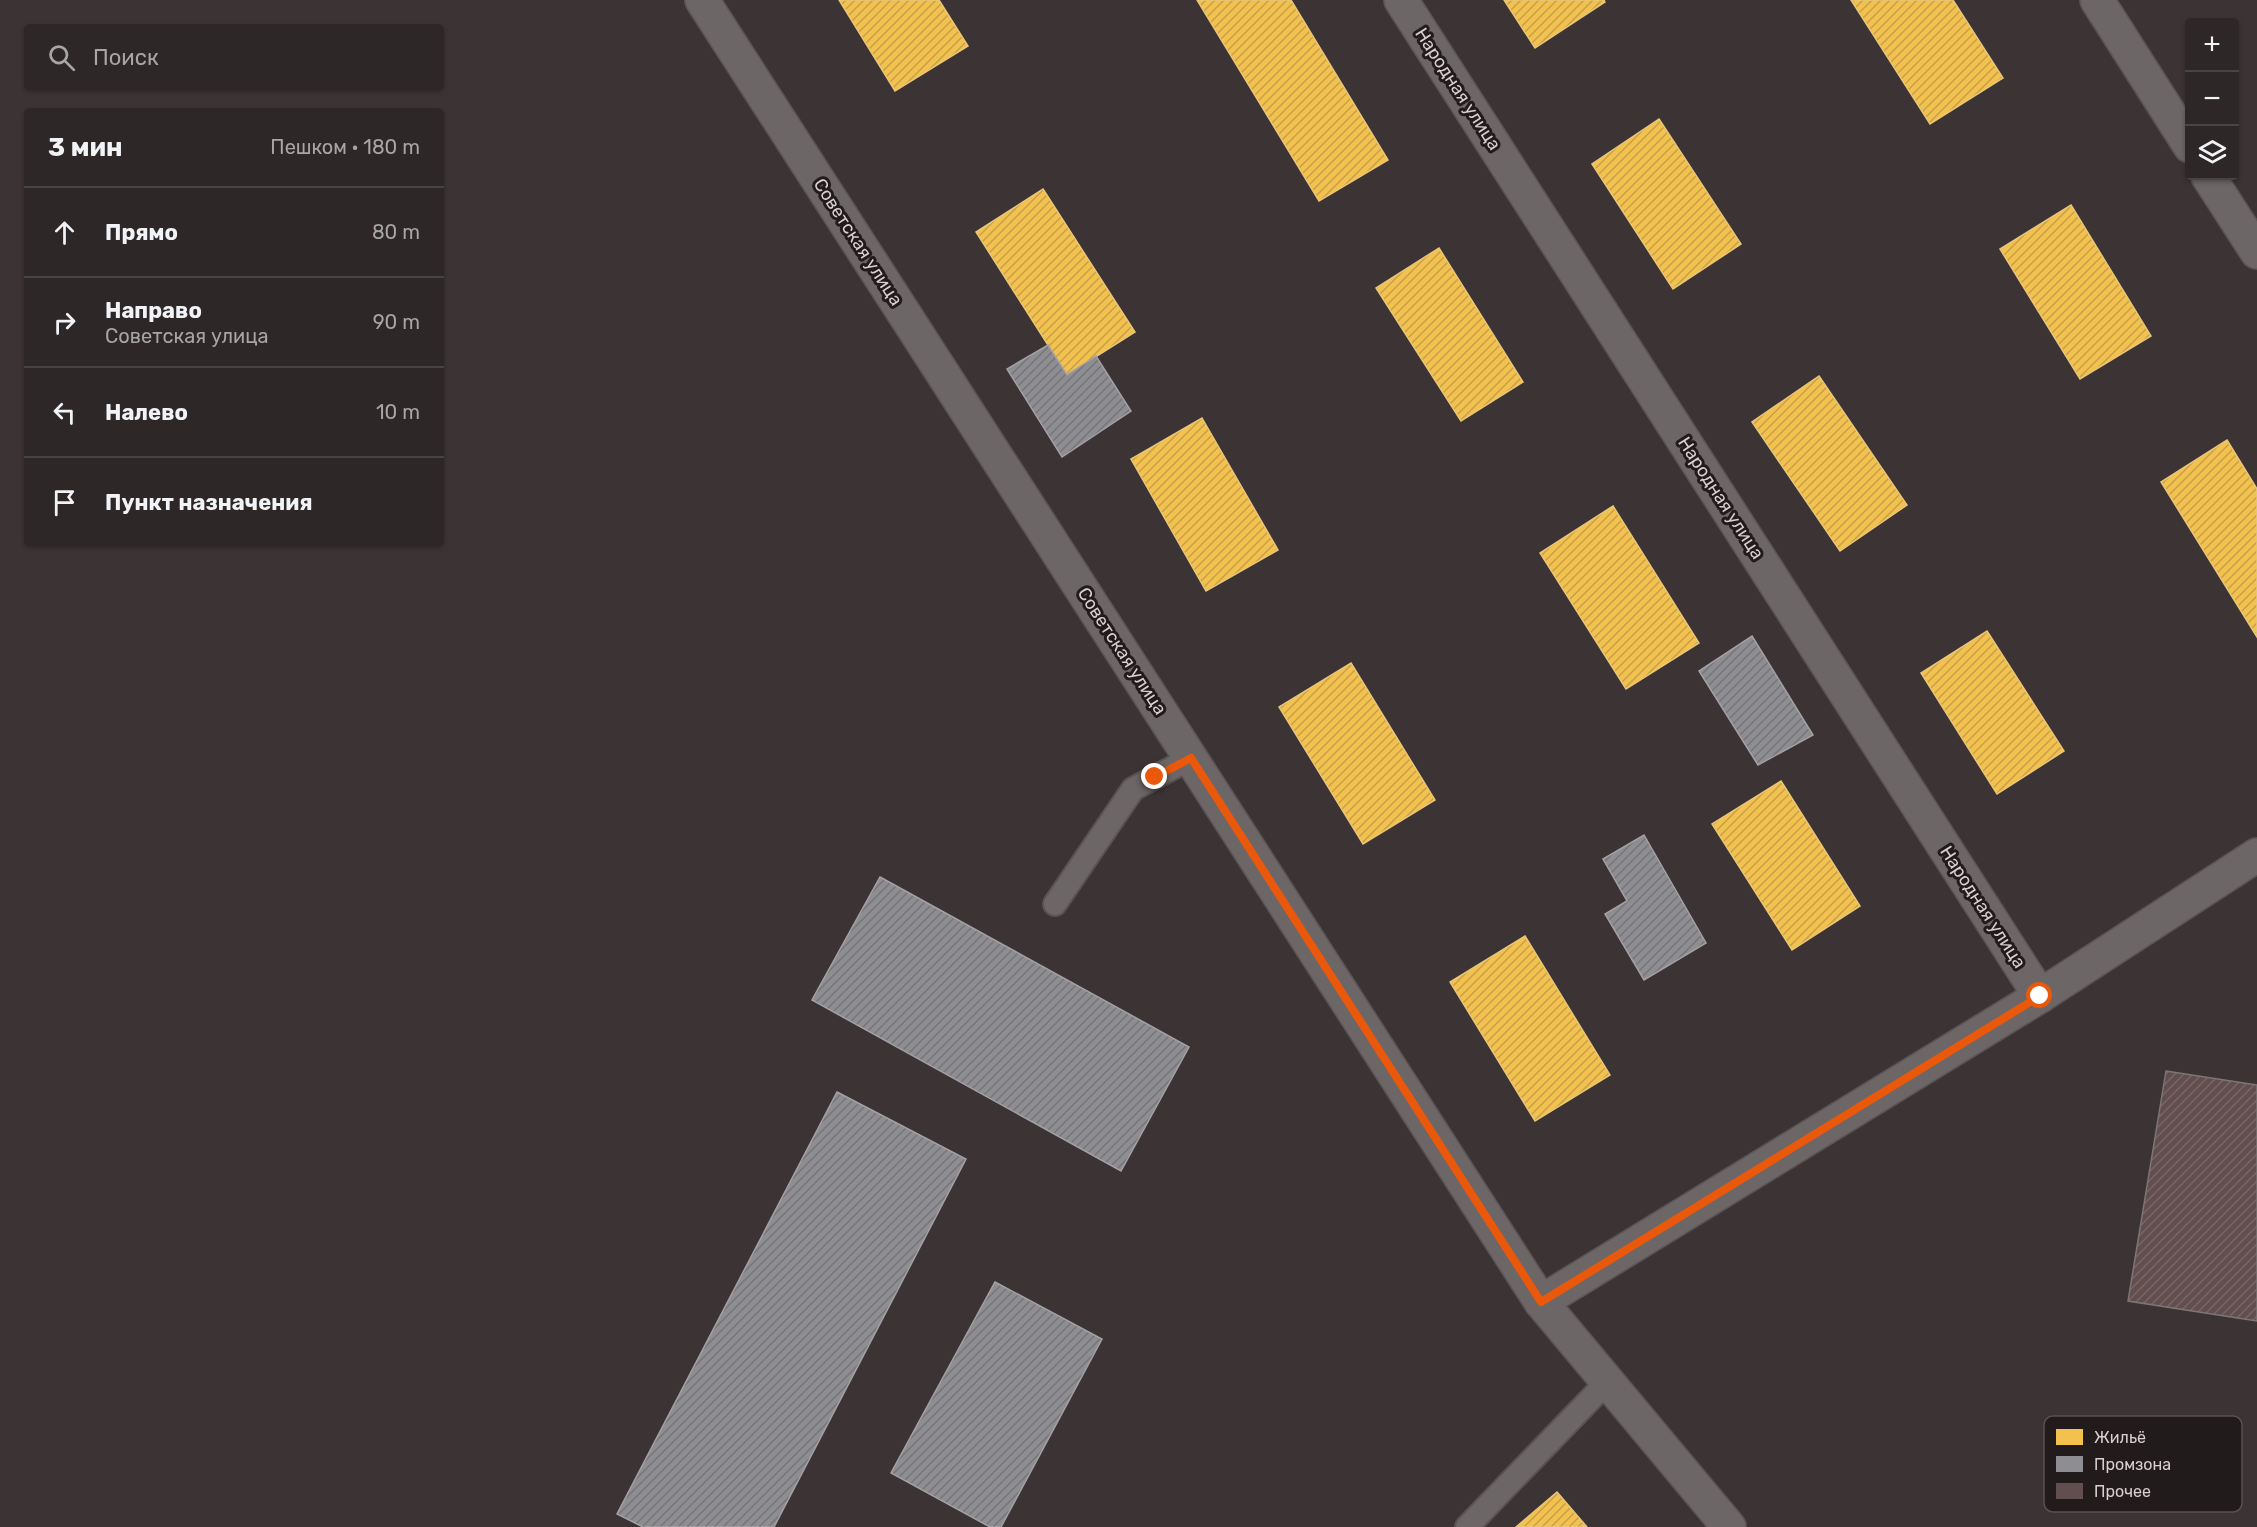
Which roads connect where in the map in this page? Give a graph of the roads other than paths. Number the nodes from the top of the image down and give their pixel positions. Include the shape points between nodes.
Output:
1 (702, 0) edge
2 (1401, 0) edge
3 (2097, 0) edge
4 (2185, 138) edge
5 (2211, 180) edge
6 (2257, 252) edge
7 (1191, 758) junction
8 (2257, 855) edge
9 (1054, 904) dead end
10 (2040, 996) junction
11 (1541, 1302) junction
12 (1607, 1382) junction
13 (1467, 1527) edge
14 (1729, 1527) edge

1 - 7 street, Советская улица
2 - 10 street, Народная улица
3 - 4 street
5 - 6 street
7 - 9 lane via 1133,789
7 - 11 street, Советская улица
8 - 10 street
10 - 11 street
11 - 12 street, Советская улица
12 - 13 lane
12 - 14 street, Советская улица

